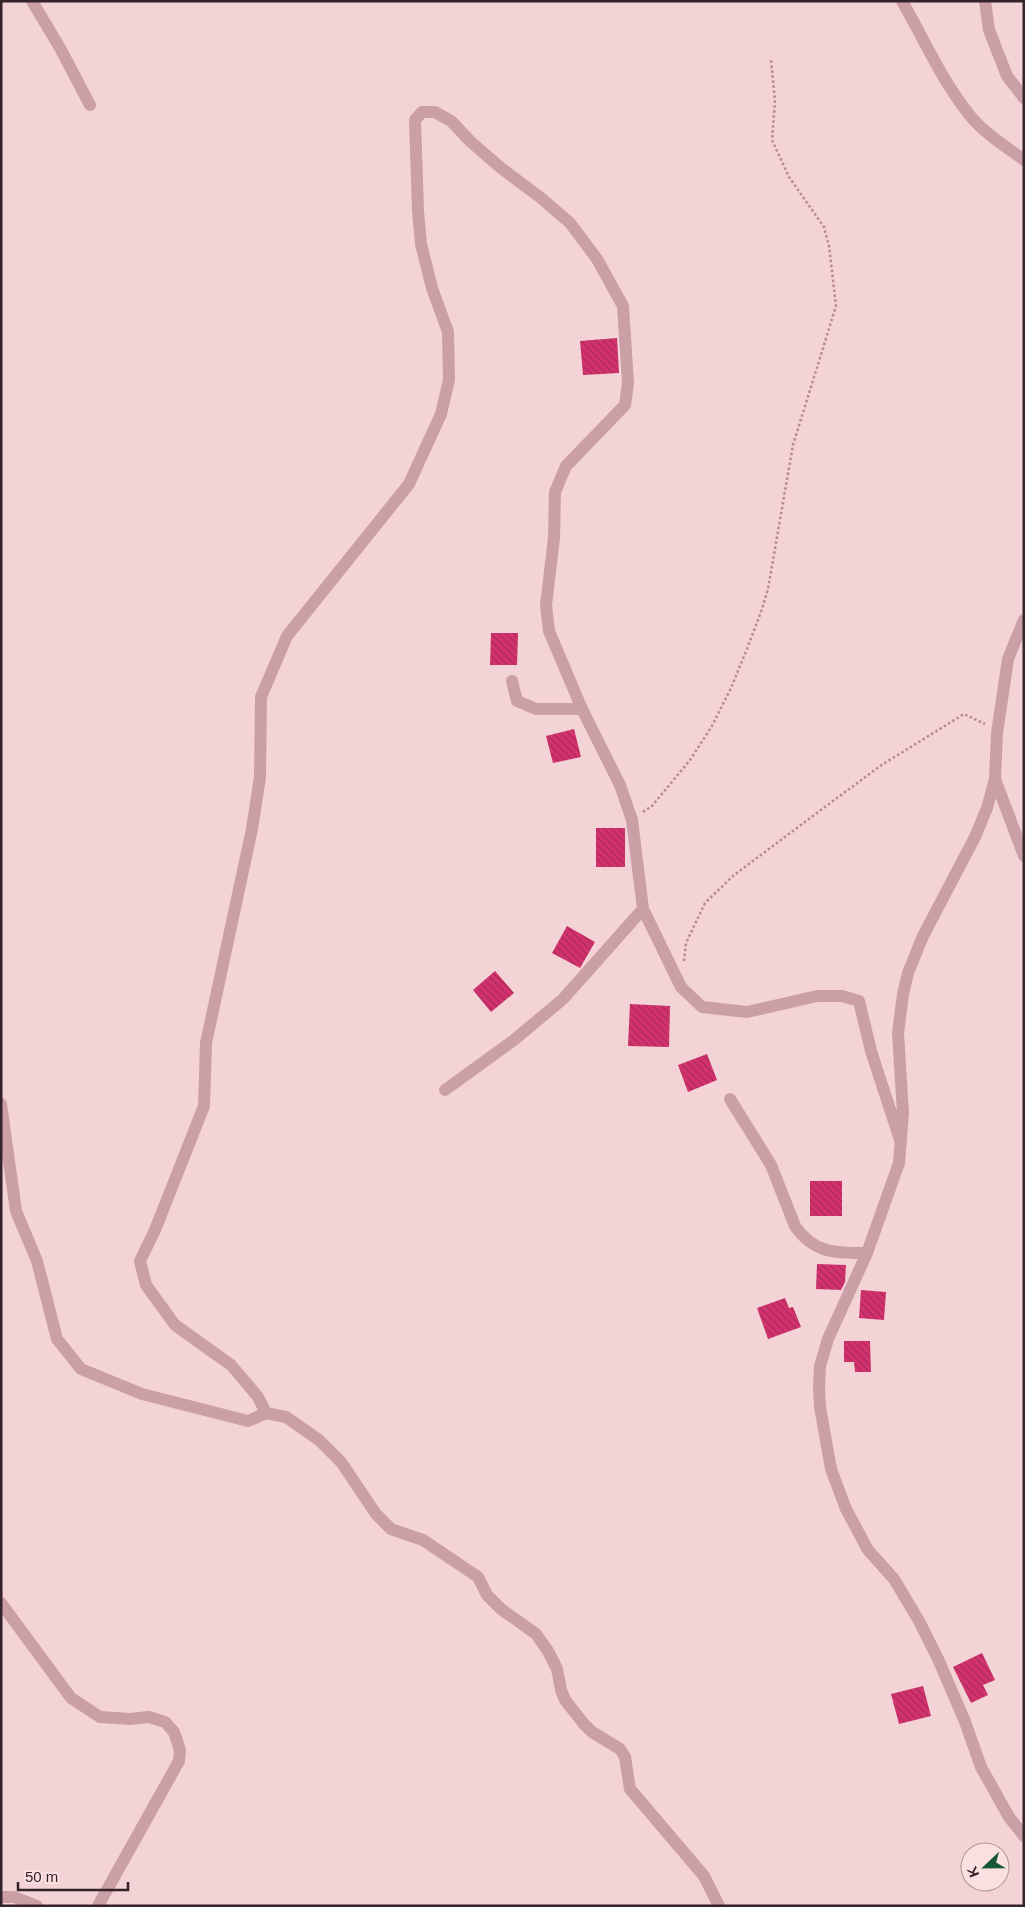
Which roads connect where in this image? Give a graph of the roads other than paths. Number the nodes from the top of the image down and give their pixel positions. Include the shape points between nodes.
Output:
1 (32, 1) edge
2 (902, 1) edge
3 (985, 1) edge
4 (1024, 98) edge
5 (90, 105) dead end
6 (1024, 160) edge
7 (1024, 620) edge
8 (512, 682) dead end
9 (582, 709) junction
10 (995, 780) junction
11 (1024, 856) edge
12 (642, 909) junction
13 (445, 1090) dead end
14 (730, 1099) dead end
15 (1, 1104) edge
16 (900, 1140) junction
17 (867, 1253) junction
18 (266, 1413) junction
19 (1, 1603) edge
20 (1024, 1836) edge
21 (1, 1897) edge
22 (37, 1906) edge
23 (98, 1906) edge
24 (719, 1906) edge

1 - 5 street
2 - 6 street via 939,69 969,114
3 - 4 street via 989,30 1007,76
7 - 10 street via 1008,659 997,733
8 - 9 street via 517,701 536,709
9 - 12 street via 620,784 632,820
9 - 18 street via 549,631 546,605 554,538 555,492 566,466 625,405 628,383 623,306 597,258 570,223 501,168 452,121 435,112 422,112 415,120 421,244 448,332 449,380 441,414 409,484 287,636 261,697 260,777 252,829 206,1043 204,1106 140,1261 146,1285 175,1325 231,1364
10 - 11 street
10 - 16 street via 975,837 923,936 908,972 898,1033 902,1113
12 - 13 street via 563,999 514,1040
12 - 16 street via 681,987 702,1007 747,1012 817,996 842,996 858,1001
14 - 17 street via 771,1165 800,1234 826,1250
15 - 18 street via 16,1211 37,1261 57,1339 80,1369 142,1394 248,1420
16 - 17 street via 899,1163
17 - 20 street via 828,1339 820,1366 820,1407 831,1469 846,1510 868,1550 894,1579 919,1621 964,1719 981,1767 1009,1817
18 - 24 street via 286,1416 319,1440 341,1462 376,1514 391,1528 423,1540 478,1577 487,1595 501,1609 536,1634 557,1669 565,1700 592,1732 620,1749 628,1766 630,1789 704,1876
19 - 23 street via 71,1698 100,1717 149,1717 165,1722 174,1732 180,1750 179,1761
21 - 22 street via 14,1897

